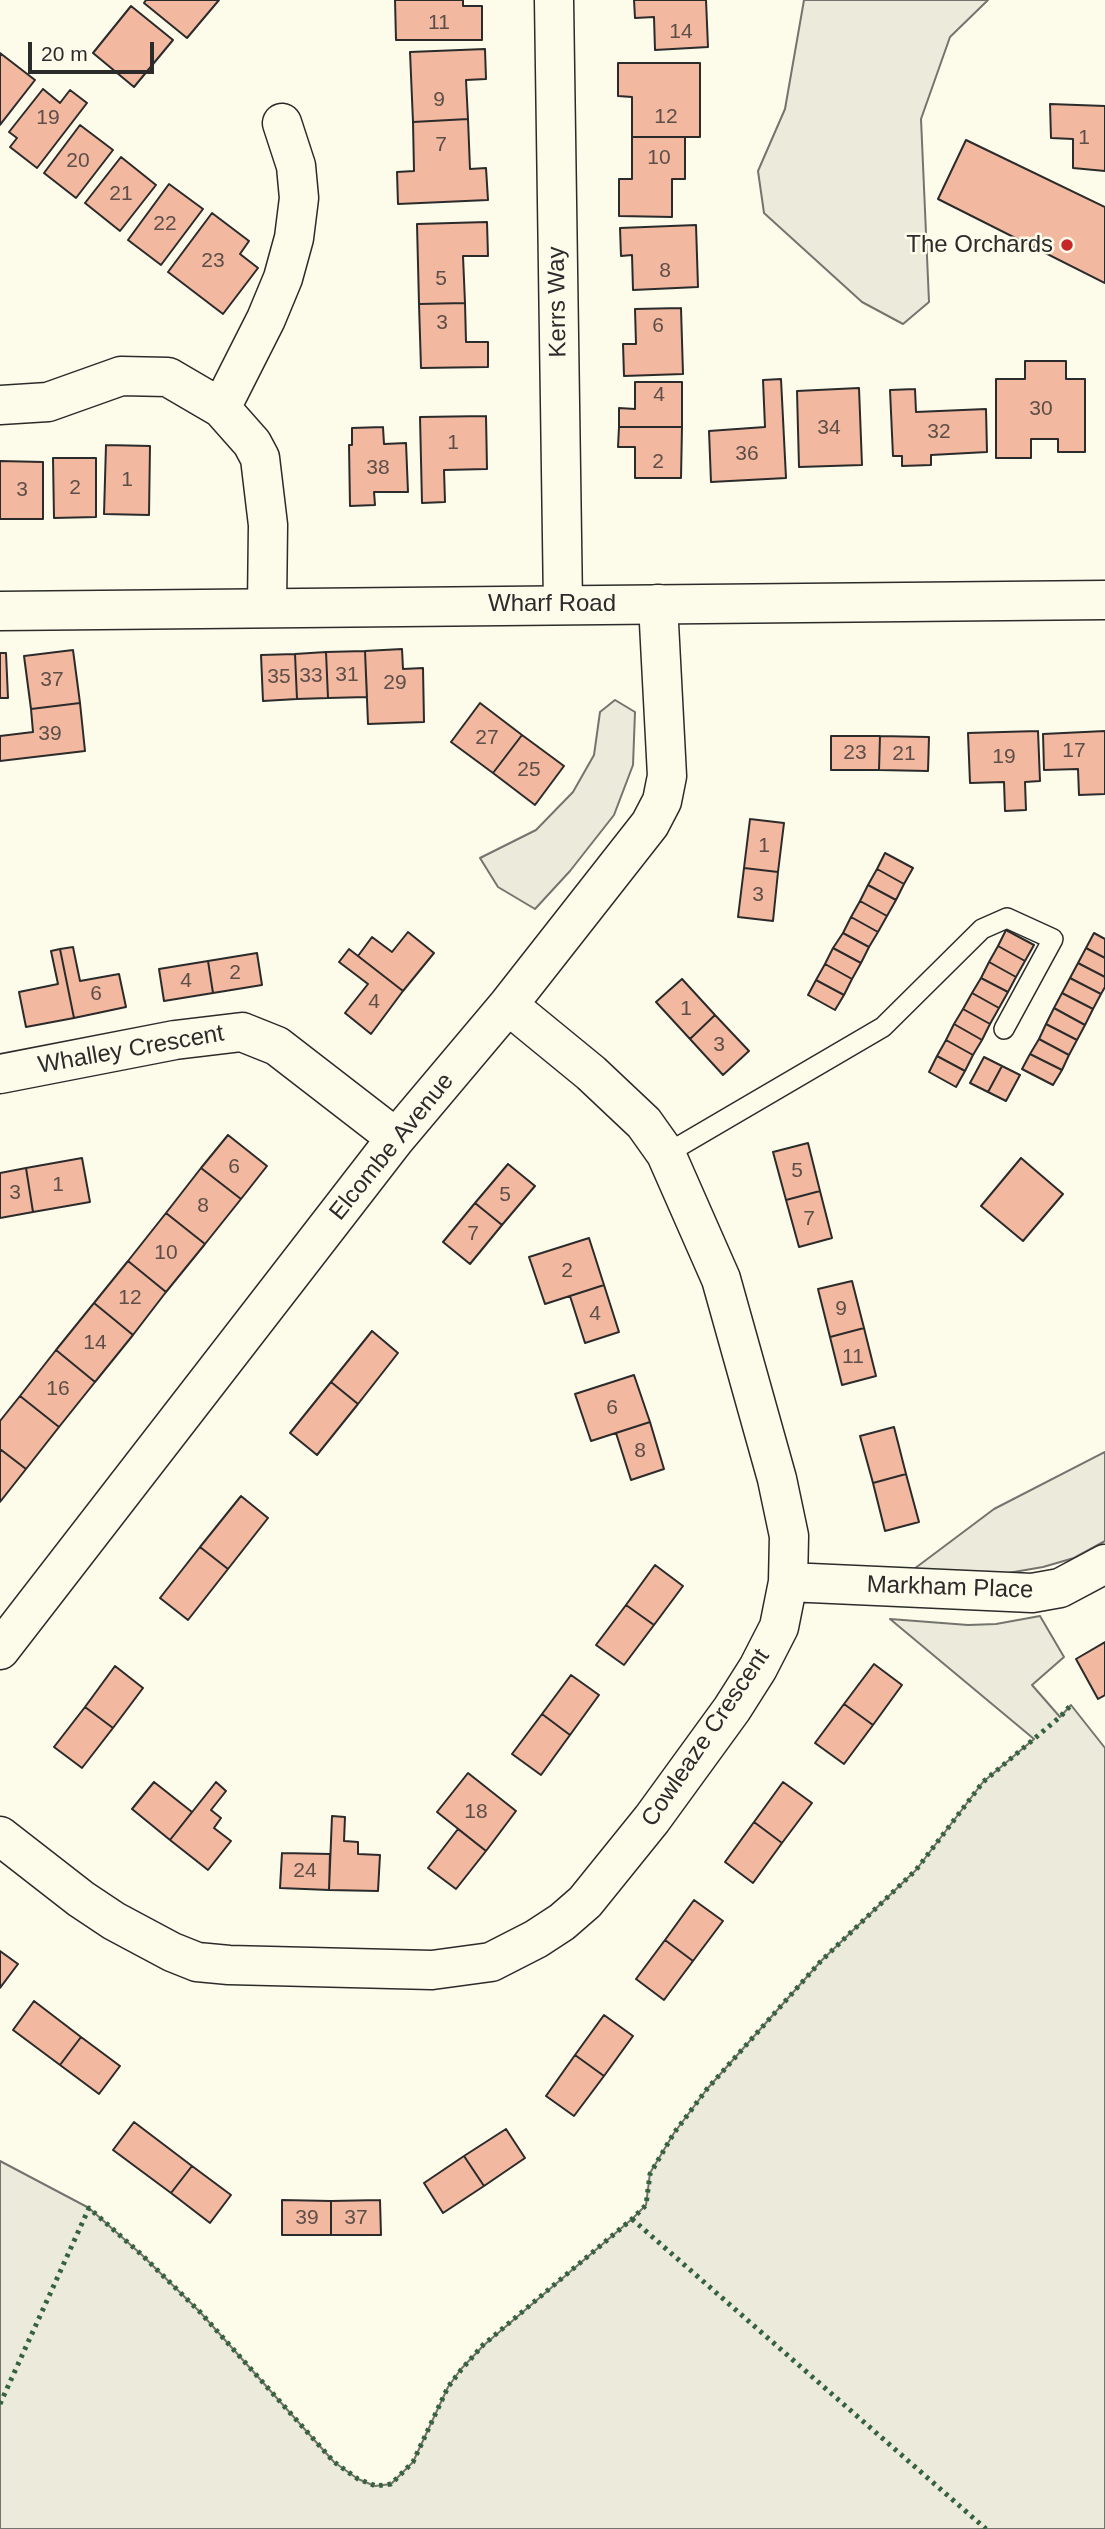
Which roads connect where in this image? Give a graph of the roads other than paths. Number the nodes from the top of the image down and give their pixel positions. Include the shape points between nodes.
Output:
1 (554, 0) edge
2 (282, 123) dead end
3 (0, 405) edge
4 (221, 408) junction
5 (1105, 600) edge
6 (563, 604) junction
7 (658, 604) junction
8 (267, 607) junction
9 (0, 611) edge
10 (508, 1005) junction
11 (1004, 1029) dead end
12 (0, 1074) edge
13 (396, 1138) junction
14 (666, 1154) junction
15 (1105, 1564) edge
16 (788, 1582) junction
17 (6, 1630) edge
18 (0, 1836) edge

1 - 6 street, Kerrs Way
2 - 4 street via 296,166 299,198 294,238 267,319
3 - 4 street via 48,402 121,376 168,377
4 - 8 street via 260,458 268,525
5 - 7 street, Wharf Road
6 - 7 street, Wharf Road
6 - 8 street, Wharf Road
7 - 10 street, Elcombe Avenue via 667,776 662,801 650,824
8 - 9 street, Wharf Road
10 - 13 street, Elcombe Avenue
10 - 14 street, Cowleaze Crescent via 591,1073 644,1123
11 - 14 lane via 1052,939 1007,918 982,929 883,1027
12 - 13 street, Whalley Crescent via 175,1040 242,1032 277,1046
13 - 17 street, Elcombe Avenue
14 - 16 street, Cowleaze Crescent via 721,1279 778,1479 789,1535
15 - 16 street, Markham Place via 1060,1588 1032,1593
16 - 18 street, Cowleaze Crescent via 779,1627 758,1668 652,1819 585,1902 536,1939 491,1962 432,1970 197,1962 103,1913

